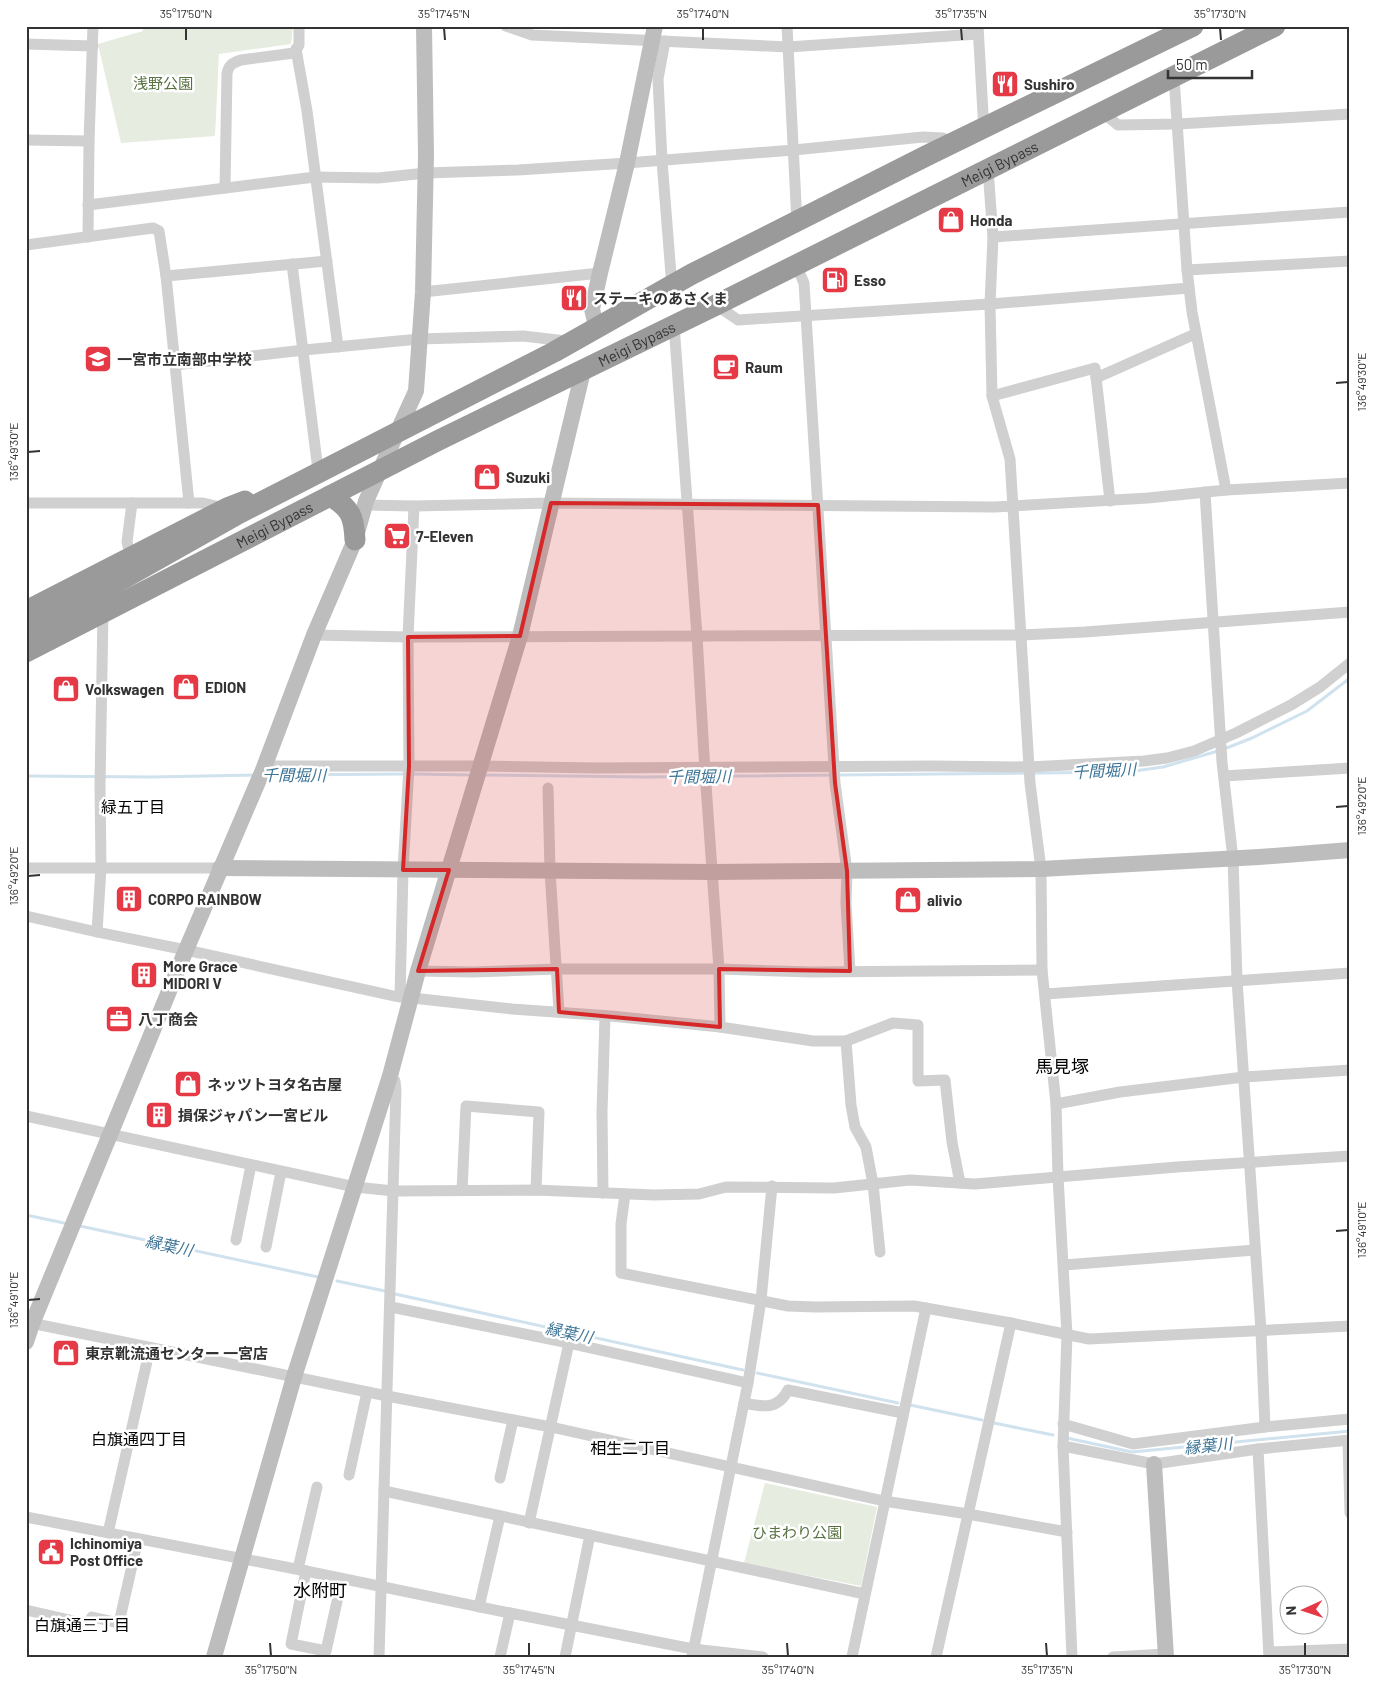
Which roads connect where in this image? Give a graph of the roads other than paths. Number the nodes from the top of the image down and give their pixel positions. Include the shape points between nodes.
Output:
1 (93, 26) edge
2 (299, 26) edge
3 (424, 26) edge
4 (506, 26) edge
5 (787, 26) edge
6 (1193, 26) edge
7 (1202, 26) edge
8 (1275, 26) edge
9 (978, 30) edge
10 (582, 32) edge
11 (1171, 34) edge
12 (658, 36) edge
13 (26, 44) edge
14 (93, 46) junction
15 (788, 47) junction
16 (296, 49) junction
17 (1174, 77) junction
18 (1102, 112) junction
19 (1350, 114) edge
20 (1178, 124) junction
21 (984, 131) junction
22 (26, 140) edge
23 (89, 141) junction
24 (955, 145) junction
25 (794, 150) junction
26 (662, 160) junction
27 (627, 163) junction
28 (988, 169) junction
29 (426, 173) junction
30 (315, 177) junction
31 (225, 188) junction
32 (88, 205) junction
33 (1350, 212) edge
34 (1184, 224) junction
35 (797, 225) junction
36 (88, 237) junction
37 (993, 237) junction
38 (26, 245) edge
39 (327, 261) junction
40 (1350, 261) edge
41 (292, 264) junction
42 (796, 265) junction
43 (1187, 270) junction
44 (600, 273) junction
45 (166, 276) junction
46 (672, 287) junction
47 (1189, 288) junction
48 (423, 292) junction
49 (990, 304) junction
50 (716, 305) junction
51 (806, 316) junction
52 (674, 325) junction
53 (596, 326) junction
54 (1195, 334) junction
55 (419, 339) junction
56 (566, 341) junction
57 (338, 347) junction
58 (304, 350) junction
59 (175, 365) junction
60 (583, 370) junction
61 (1096, 378) junction
62 (992, 396) junction
63 (401, 426) junction
64 (318, 470) junction
65 (381, 471) junction
66 (1350, 483) edge
67 (1226, 490) junction
68 (1205, 492) junction
69 (330, 496) junction
70 (1110, 501) junction
71 (26, 503) edge
72 (132, 503) junction
73 (188, 503) junction
74 (551, 503) junction
75 (688, 504) junction
76 (365, 505) junction
77 (818, 505) junction
78 (414, 506) junction
79 (1013, 506) junction
80 (227, 508) junction
81 (355, 540) junction
82 (132, 558) junction
83 (26, 611) edge
84 (103, 612) junction
85 (1350, 612) edge
86 (1213, 622) junction
87 (26, 629) edge
88 (314, 635) junction
89 (1021, 635) junction
90 (520, 636) junction
91 (697, 636) junction
92 (827, 636) junction
93 (408, 637) junction
94 (26, 652) edge
95 (1350, 663) edge
96 (1221, 741) junction
97 (1029, 768) junction
98 (1350, 768) edge
99 (261, 772) junction
100 (408, 772) junction
101 (479, 772) junction
102 (705, 773) junction
103 (835, 774) junction
104 (1224, 776) junction
105 (548, 788) dead end
106 (1350, 850) edge
107 (1233, 859) junction
108 (26, 868) edge
109 (101, 868) junction
110 (220, 868) junction
111 (1041, 869) junction
112 (402, 870) junction
113 (449, 870) junction
114 (550, 870) junction
115 (847, 871) junction
116 (712, 872) junction
117 (26, 916) edge
118 (96, 932) junction
119 (186, 950) junction
120 (719, 969) junction
121 (557, 970) junction
122 (1042, 970) junction
123 (418, 971) junction
124 (850, 971) junction
125 (1350, 973) edge
126 (1237, 980) junction
127 (1045, 994) junction
128 (406, 998) junction
129 (559, 1012) junction
130 (605, 1016) junction
131 (720, 1027) junction
132 (846, 1041) junction
133 (1350, 1070) edge
134 (390, 1076) junction
135 (1244, 1077) junction
136 (1056, 1104) junction
137 (26, 1116) edge
138 (111, 1133) junction
139 (1350, 1156) edge
140 (1249, 1162) junction
141 (251, 1165) junction
142 (281, 1172) junction
143 (1058, 1177) junction
144 (960, 1183) junction
145 (872, 1184) junction
146 (772, 1186) junction
147 (356, 1187) junction
148 (394, 1190) junction
149 (462, 1190) junction
150 (536, 1190) junction
151 (603, 1193) junction
152 (625, 1194) junction
153 (236, 1240) dead end
154 (266, 1247) dead end
155 (1254, 1250) junction
156 (880, 1252) dead end
157 (1064, 1265) junction
158 (762, 1300) junction
159 (391, 1307) junction
160 (926, 1308) junction
161 (29, 1323) edge
162 (1011, 1323) junction
163 (1350, 1326) edge
164 (1261, 1331) junction
165 (1067, 1335) junction
166 (26, 1342) edge
167 (569, 1343) junction
168 (150, 1348) junction
169 (294, 1377) junction
170 (748, 1383) junction
171 (367, 1392) junction
172 (388, 1396) junction
173 (744, 1403) junction
174 (903, 1413) junction
175 (1350, 1419) edge
176 (513, 1420) junction
177 (1064, 1424) junction
178 (551, 1427) junction
179 (1265, 1427) junction
180 (1349, 1441) edge
181 (1062, 1446) junction
182 (1258, 1449) junction
183 (1154, 1464) junction
184 (730, 1467) junction
185 (349, 1476) dead end
186 (500, 1478) dead end
187 (317, 1487) dead end
188 (384, 1490) junction
189 (884, 1501) junction
190 (1350, 1513) edge
191 (968, 1514) junction
192 (26, 1516) edge
193 (500, 1516) junction
194 (529, 1523) junction
195 (108, 1532) junction
196 (1067, 1532) junction
197 (590, 1536) junction
198 (138, 1538) junction
199 (243, 1559) junction
200 (710, 1561) junction
201 (302, 1570) junction
202 (342, 1578) junction
203 (381, 1586) junction
204 (865, 1594) junction
205 (479, 1607) junction
206 (26, 1610) edge
207 (510, 1613) junction
208 (571, 1625) junction
209 (1350, 1648) edge
210 (693, 1653) edge
211 (1269, 1654) edge
212 (1166, 1655) edge
213 (214, 1657) edge
214 (379, 1657) edge
215 (500, 1657) edge
216 (565, 1657) edge
217 (763, 1657) edge
218 (852, 1657) edge
219 (936, 1657) edge
220 (1072, 1657) edge
221 (1112, 1657) edge

1 - 14 street
2 - 16 street
3 - 29 street
4 - 10 street via 532,35
5 - 15 street
6 - 87 highway, bridge via 692,274 554,352 236,515 71,608
7 - 11 highway, Meigi Bypass
8 - 17 highway, Meigi Bypass
9 - 15 street
9 - 21 street
10 - 12 street
11 - 21 highway, Meigi Bypass
12 - 15 street
12 - 26 street
12 - 27 street
13 - 14 street
14 - 23 street
15 - 25 street
16 - 30 street
16 - 31 street via 294,53 241,60 229,66 226,73
17 - 18 highway, Meigi Bypass
17 - 20 street
18 - 20 street via 1118,124
18 - 28 highway, Meigi Bypass
19 - 20 street
20 - 34 street
21 - 24 highway, Meigi Bypass
22 - 23 street
23 - 32 street
24 - 25 street via 943,138 923,137
24 - 35 highway, Meigi Bypass
25 - 26 street
25 - 35 street
26 - 27 street
26 - 46 street
27 - 29 street
27 - 44 street
28 - 37 street
28 - 42 highway, Meigi Bypass
29 - 30 street via 378,178
29 - 48 street
30 - 31 street
30 - 39 street
31 - 32 street
32 - 36 street
33 - 34 street
34 - 37 street
34 - 43 street
35 - 46 highway, Meigi Bypass
36 - 38 street
36 - 45 street via 153,228 159,231
37 - 49 street
39 - 41 street
39 - 57 street
40 - 43 street
41 - 45 street
41 - 58 street
42 - 50 highway, Meigi Bypass
42 - 51 street via 804,283
43 - 47 street
44 - 48 street
44 - 53 street via 592,309
45 - 59 street
46 - 53 highway, Meigi Bypass
47 - 49 street
47 - 54 street
48 - 55 street
49 - 51 street
49 - 62 street
50 - 51 street via 738,320
50 - 52 highway, Meigi Bypass
51 - 77 street
52 - 60 highway, Meigi Bypass
52 - 75 street
53 - 56 highway, Meigi Bypass
54 - 61 street
54 - 67 street
55 - 56 street via 523,336
55 - 57 street
55 - 63 street via 416,391
56 - 63 highway, Meigi Bypass
57 - 58 street
58 - 59 street
58 - 64 street
59 - 73 street
60 - 65 highway, Meigi Bypass
60 - 74 street
61 - 62 street via 1095,368
61 - 70 street
62 - 79 street via 1010,459
63 - 64 highway, Meigi Bypass
63 - 65 street
64 - 80 highway, Meigi Bypass
65 - 69 highway, Meigi Bypass
65 - 76 street
66 - 67 street
67 - 68 street
68 - 70 street
68 - 86 street
69 - 81 highway via 348,509 354,520
69 - 84 highway, Meigi Bypass
70 - 79 street
71 - 72 street
72 - 73 street
72 - 82 street via 127,542
73 - 80 street via 203,502
74 - 75 street
74 - 78 street
74 - 90 street
75 - 77 street
75 - 91 street
76 - 78 street
76 - 81 street
77 - 79 street
77 - 92 street
78 - 93 street
79 - 89 street
80 - 82 highway, Meigi Bypass
81 - 88 street
82 - 83 highway, Meigi Bypass
84 - 94 highway, Meigi Bypass
84 - 109 street
85 - 86 street
86 - 89 street
86 - 96 street
88 - 93 street
88 - 99 street
89 - 92 street
89 - 97 street
90 - 91 street
90 - 93 street
90 - 101 street
91 - 92 street
91 - 102 street
92 - 103 street
93 - 100 street
95 - 96 street via 1320,688
96 - 97 street via 1168,758
96 - 104 street
97 - 103 street
97 - 111 street
98 - 104 street
99 - 100 street
99 - 110 street
100 - 101 street
100 - 112 street
101 - 102 street via 596,768
101 - 113 street
102 - 103 street
102 - 116 street
103 - 115 street
104 - 107 street
105 - 114 street
106 - 107 street
107 - 111 street
107 - 126 street
108 - 109 street
109 - 110 street
109 - 118 street
110 - 112 street
110 - 119 street
111 - 115 street
111 - 122 street
112 - 113 street
112 - 128 street
113 - 114 street
113 - 123 street
114 - 116 street
114 - 121 street
115 - 116 street
115 - 124 street
116 - 120 street
117 - 118 street
118 - 119 street
119 - 128 street
119 - 138 street
120 - 121 street
120 - 124 street
120 - 131 street
121 - 123 street
121 - 129 street
122 - 124 street
122 - 127 street
123 - 128 street
125 - 126 street
126 - 127 street
126 - 135 street
127 - 136 street
128 - 129 street
128 - 134 street
129 - 130 street
130 - 131 street
130 - 151 street
131 - 132 street via 813,1041
132 - 144 street via 894,1023 918,1025 918,1081 946,1080
132 - 145 street via 850,1105 855,1126 866,1148
133 - 135 street
134 - 147 street
134 - 148 street via 395,1081 396,1090
135 - 136 street via 1120,1092
135 - 140 street
136 - 143 street
137 - 138 street
138 - 141 street
138 - 161 street
139 - 140 street
140 - 143 street
140 - 155 street
141 - 142 street
141 - 153 street
142 - 147 street
142 - 154 street
143 - 144 street
143 - 157 street
144 - 145 street via 910,1180
145 - 146 street via 834,1188
145 - 156 street
146 - 152 street via 726,1187 700,1194
146 - 158 street
147 - 148 street
147 - 169 street
148 - 149 street
148 - 159 street
149 - 150 street
149 - 150 street via 466,1106 539,1112
150 - 151 street
151 - 152 street
152 - 158 street via 621,1273
155 - 157 street
155 - 164 street
157 - 165 street
158 - 160 street via 788,1306
158 - 170 street
159 - 167 street
159 - 172 street
160 - 162 street
160 - 174 street
161 - 166 street
161 - 168 street
162 - 165 street
162 - 191 street
163 - 164 street
164 - 165 street via 1089,1339
164 - 179 street
165 - 177 street
167 - 170 street
167 - 178 street
168 - 169 street
168 - 195 street
169 - 171 street
169 - 199 street
170 - 173 street
171 - 172 street
171 - 185 street
172 - 176 street
172 - 188 street
173 - 174 street via 771,1405 780,1402 788,1390
173 - 184 street
174 - 189 street
175 - 179 street
176 - 178 street
176 - 186 street
177 - 179 street via 1133,1444
177 - 181 street
178 - 184 street
178 - 194 street
180 - 182 street
180 - 190 street
181 - 183 street
181 - 196 street
182 - 183 street
182 - 211 street
183 - 212 street
184 - 189 street
184 - 200 street
187 - 201 street
188 - 193 street
188 - 203 street
189 - 191 street
189 - 204 street
191 - 196 street
191 - 219 street
192 - 195 street
193 - 194 street
193 - 205 street
194 - 197 street
195 - 198 street
196 - 220 street
197 - 200 street
197 - 208 street
198 - 199 street
198 - 206 street via 119,1623 92,1617 87,1624
199 - 201 street
199 - 213 street
200 - 204 street
200 - 210 street
201 - 202 street
201 - 202 street via 291,1644 326,1651
202 - 203 street
203 - 205 street
203 - 214 street
204 - 218 street
205 - 207 street
207 - 208 street
207 - 215 street
208 - 210 street
208 - 216 street
209 - 211 street
210 - 217 street
212 - 221 street

